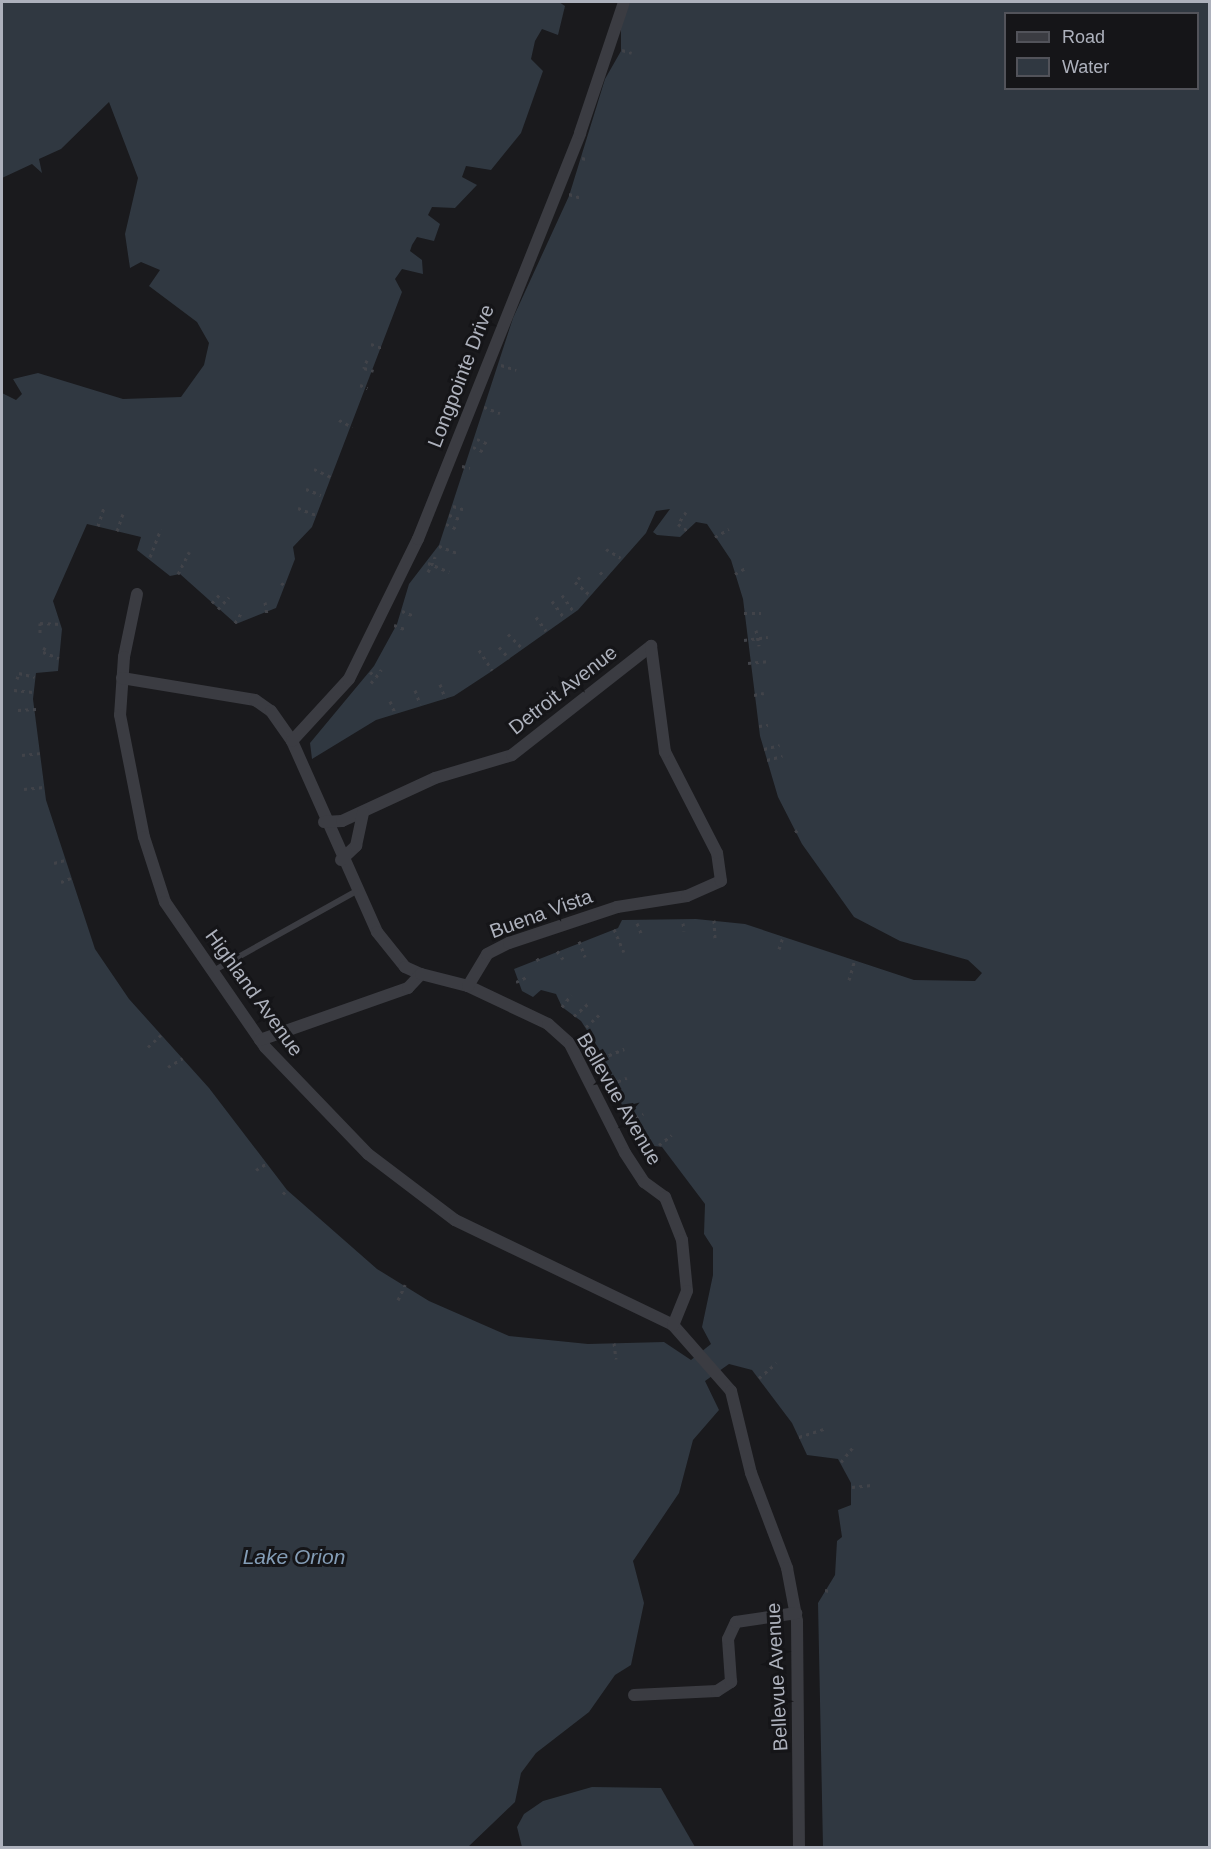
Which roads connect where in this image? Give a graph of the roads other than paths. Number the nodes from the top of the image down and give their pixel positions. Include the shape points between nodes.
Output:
1 (624, 2) edge
2 (137, 594) dead end
3 (122, 678) junction
4 (292, 741) junction
5 (363, 813) junction
6 (324, 822) junction
7 (341, 860) junction
8 (721, 881) joint
9 (355, 892) junction
10 (213, 971) junction
11 (421, 974) junction
12 (468, 986) junction
13 (260, 1040) junction
14 (673, 1325) junction
15 (796, 1613) junction
16 (634, 1695) dead end
17 (799, 1848) edge

1 - 4 street, Longpointe Drive via 580,133 418,539 349,679
2 - 3 street, Highland Avenue
3 - 4 street via 255,700 271,711
3 - 10 street, Highland Avenue via 125,749 154,869 165,902
4 - 6 street
5 - 6 street, Detroit Avenue
5 - 7 street via 356,846
5 - 8 street, Detroit Avenue via 435,778 512,754 651,646 665,752 717,853
6 - 7 street
7 - 9 street
8 - 12 street, Buena Vista via 687,896 617,907 509,943 487,954
9 - 10 lane
9 - 11 street via 392,953
10 - 13 street, Highland Avenue
11 - 12 street
11 - 13 street via 408,988
12 - 14 street, Bellevue Avenue via 548,1024 570,1044 625,1153 644,1182 665,1197 682,1240 687,1291
13 - 14 street, Highland Avenue via 368,1154 454,1220
14 - 15 street, Bellevue Avenue via 723,1376 739,1406 751,1473 787,1568
15 - 16 street via 736,1622 728,1639 733,1675 717,1691
15 - 17 street, Bellevue Avenue

